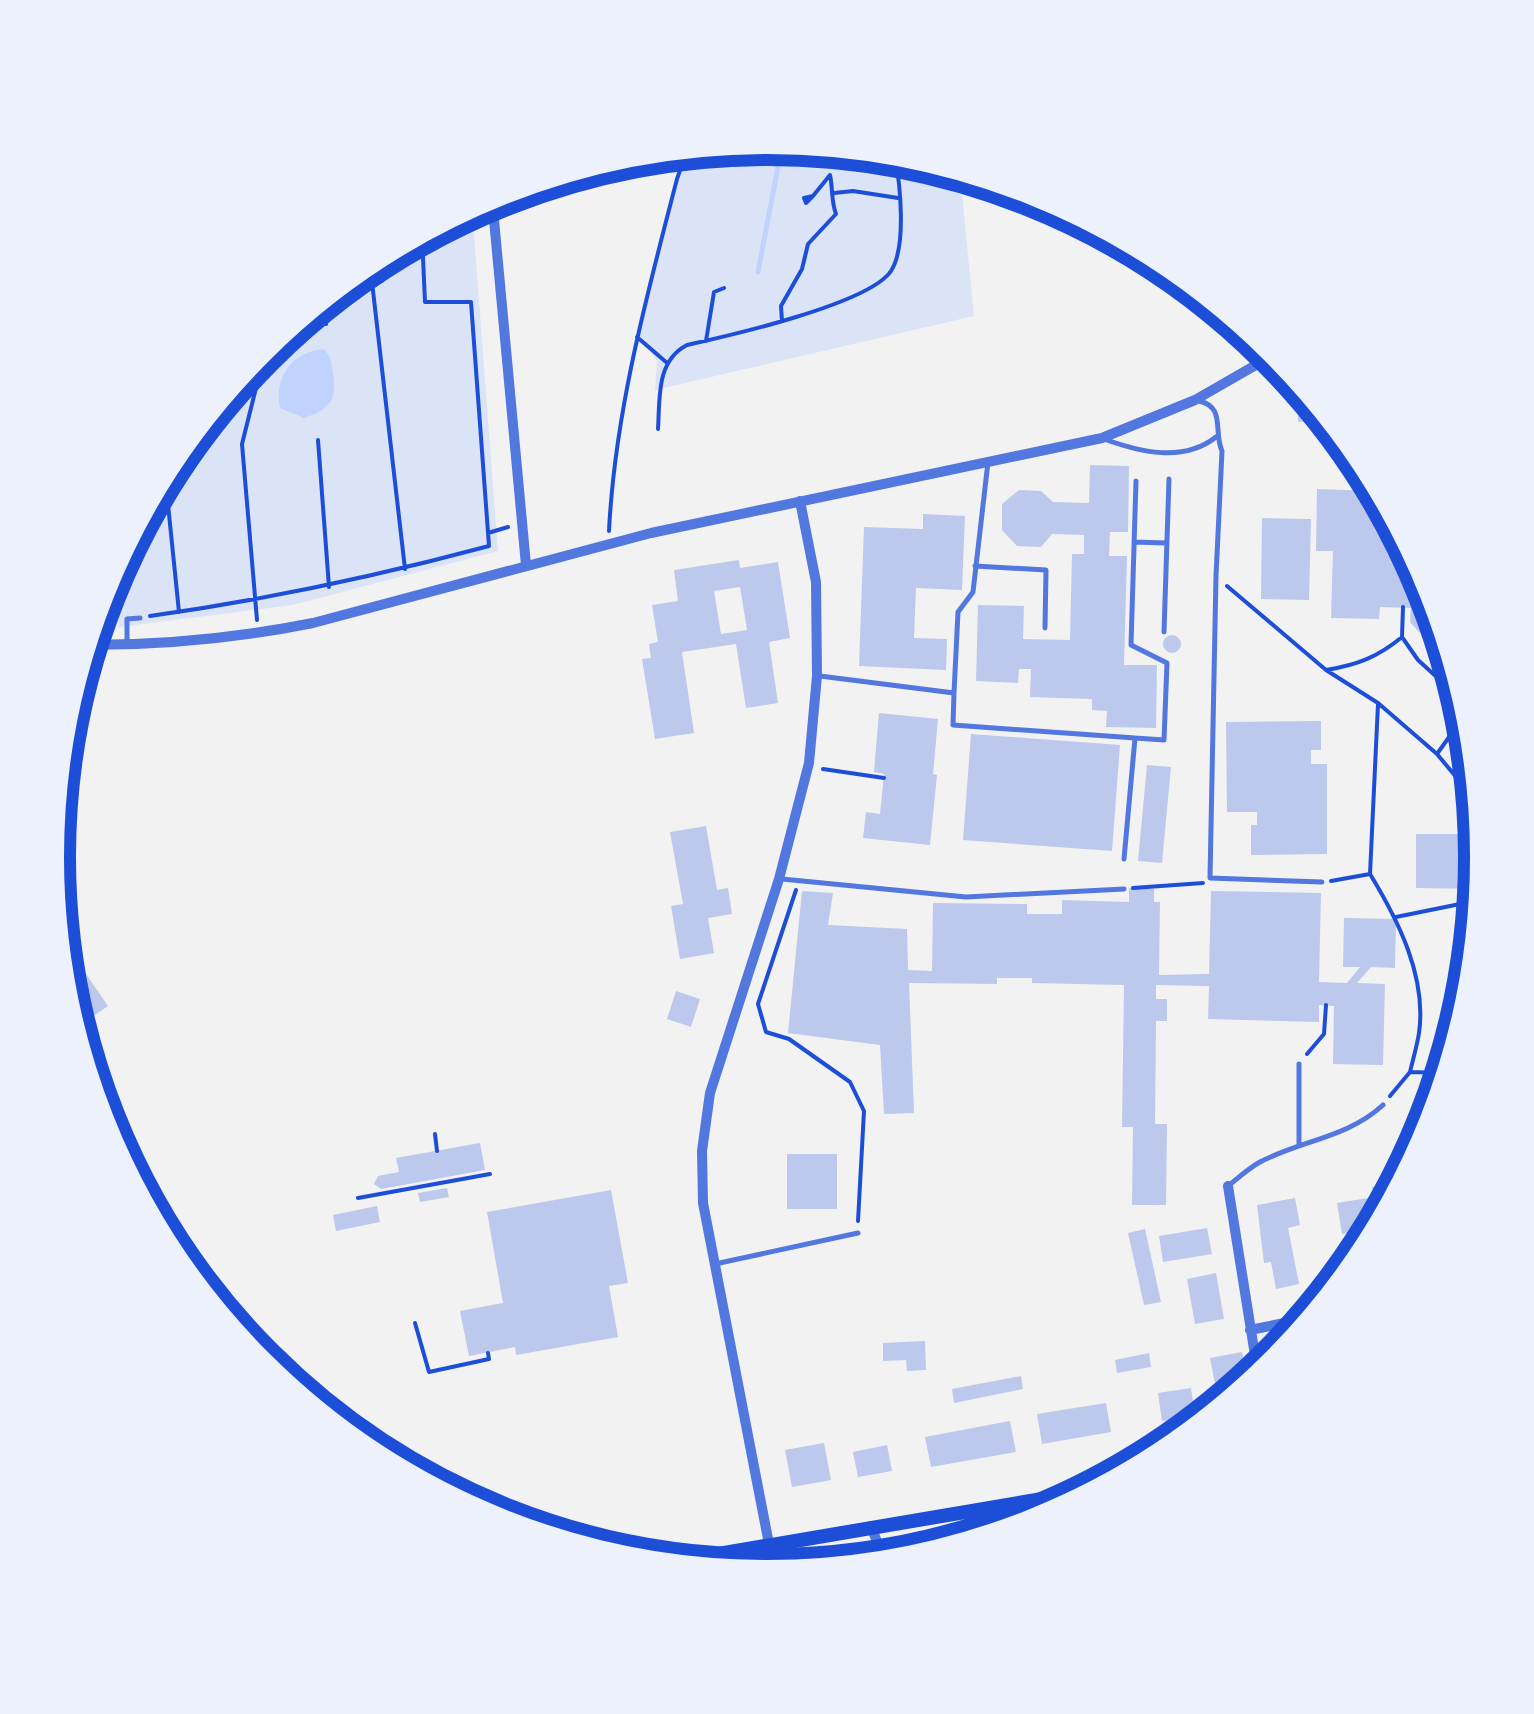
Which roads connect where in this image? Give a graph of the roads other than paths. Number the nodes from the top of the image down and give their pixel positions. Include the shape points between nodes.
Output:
1 (494, 216) edge
2 (1259, 363) edge
3 (1195, 400) junction
4 (1216, 437) junction
5 (1102, 438) junction
6 (988, 462) junction
7 (1169, 479) dead end
8 (1136, 481) dead end
9 (800, 501) junction
10 (1134, 542) junction
11 (1167, 543) junction
12 (526, 565) junction
13 (975, 566) junction
14 (140, 618) road end
15 (1044, 628) dead end
16 (1164, 632) dead end
17 (103, 645) edge
18 (127, 645) junction
19 (817, 676) junction
20 (954, 693) junction
21 (1134, 738) junction
22 (1124, 859) dead end
23 (779, 879) junction
24 (1322, 882) road end
25 (1124, 890) road end
26 (1299, 1064) dead end
27 (1383, 1105) road end
28 (1299, 1146) junction
29 (1228, 1186) joint
30 (858, 1233) road end
31 (715, 1264) junction
32 (1286, 1323) edge
33 (1250, 1330) junction
34 (1255, 1355) edge
35 (1038, 1499) edge
36 (872, 1526) junction
37 (769, 1544) junction
38 (878, 1545) edge
39 (720, 1553) edge

1 - 12 street
2 - 3 street
3 - 4 lane via 1214,410
3 - 5 street
4 - 5 lane via 1182,452 1140,452
4 - 24 lane via 1222,451 1210,878
5 - 6 street
6 - 9 street
6 - 13 lane
7 - 11 lane
8 - 10 lane
9 - 12 street
9 - 19 street via 816,582
10 - 11 lane
10 - 21 lane via 1132,645 1167,663 1164,740
11 - 16 lane
12 - 18 street via 313,623
13 - 15 lane via 1046,570
13 - 20 lane via 973,592 958,612
14 - 18 lane via 127,619
17 - 18 street
19 - 20 lane
19 - 23 street via 808,767
20 - 21 lane via 952,724
21 - 22 lane
23 - 25 lane via 966,897
23 - 31 street via 710,1092 703,1186
26 - 28 lane
27 - 28 lane via 1344,1132
28 - 29 lane via 1259,1162
29 - 33 street
30 - 31 lane
31 - 37 street
32 - 33 street
33 - 34 street
35 - 36 main road
36 - 37 main road
36 - 38 street
37 - 39 main road

